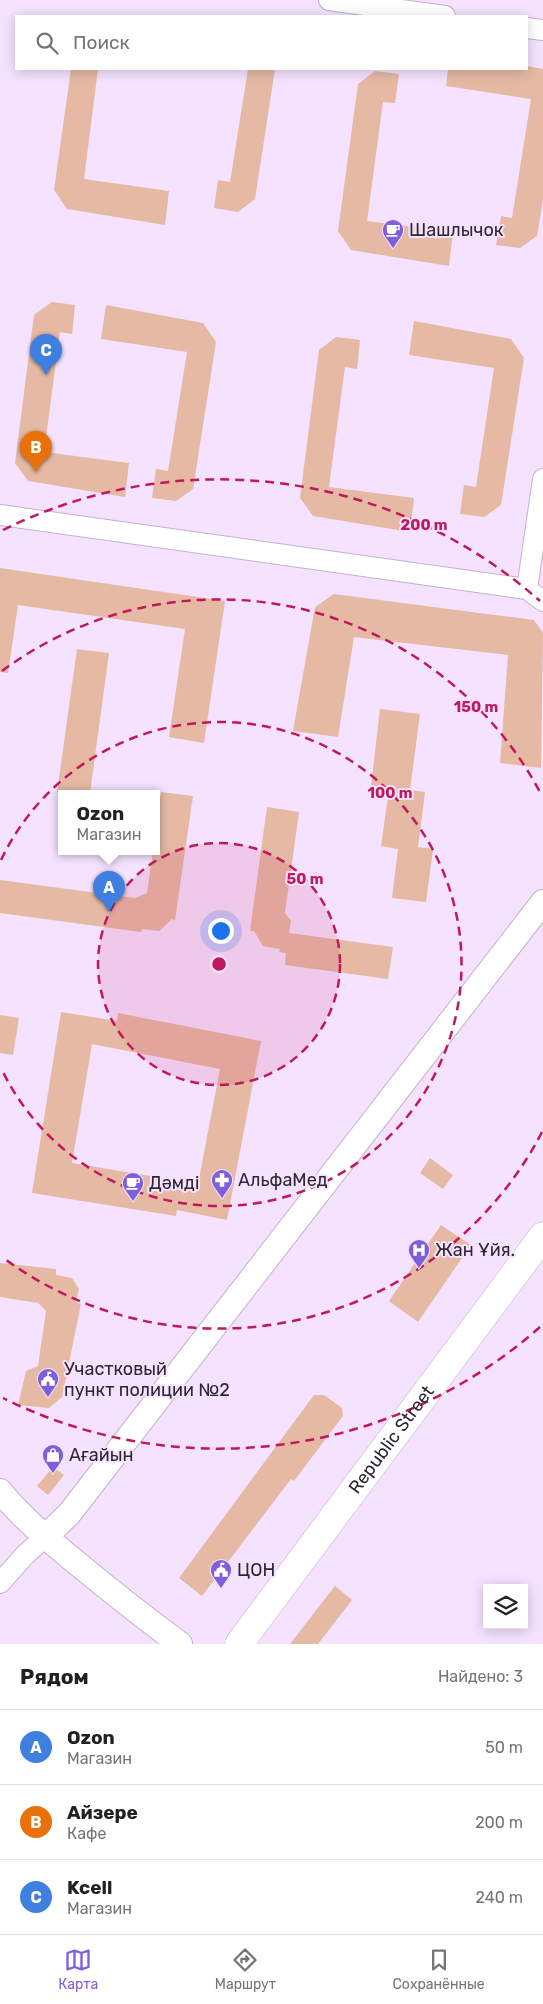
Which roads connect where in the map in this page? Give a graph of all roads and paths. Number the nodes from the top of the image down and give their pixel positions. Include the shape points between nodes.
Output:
1 (329, 0) edge
2 (438, 15) edge
3 (528, 28) edge
4 (543, 30) edge
5 (543, 479) edge
6 (0, 515) edge
7 (535, 595) edge
8 (543, 902) edge
9 (543, 1236) edge
10 (0, 1491) edge
11 (45, 1537) junction
12 (0, 1582) edge
13 (180, 1644) edge
14 (239, 1644) edge

1 - 2 street
3 - 4 street
5 - 7 street
6 - 7 street
8 - 11 street via 69,1514
9 - 14 main road, Republic Street
10 - 11 street via 16,1512
11 - 12 street
11 - 13 street

